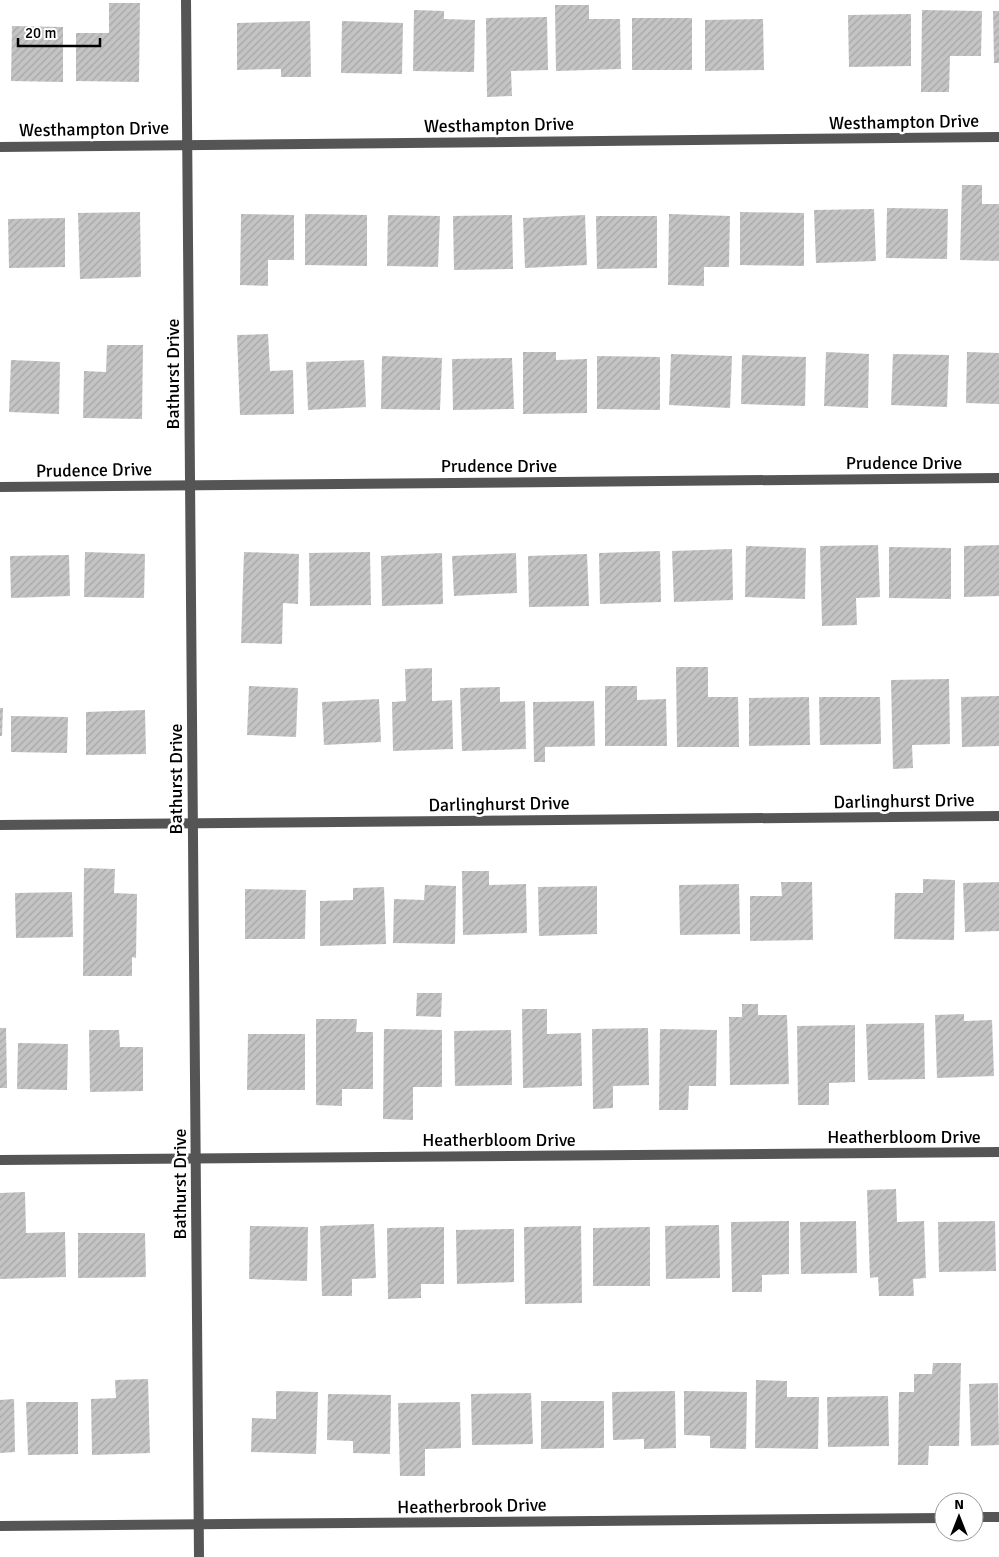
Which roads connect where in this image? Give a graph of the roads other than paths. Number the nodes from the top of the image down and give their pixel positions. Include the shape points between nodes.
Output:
1 (186, 0) edge
2 (999, 137) edge
3 (188, 144) junction
4 (0, 147) edge
5 (999, 478) edge
6 (190, 485) junction
7 (0, 487) edge
8 (999, 816) edge
9 (193, 824) junction
10 (0, 825) edge
11 (999, 1152) edge
12 (196, 1159) junction
13 (0, 1160) edge
14 (984, 1517) edge
15 (999, 1517) edge
16 (934, 1518) edge
17 (198, 1525) junction
18 (0, 1526) edge
19 (199, 1557) edge

1 - 3 street, Bathurst Drive
2 - 3 street, Westhampton Drive
3 - 4 street, Westhampton Drive
3 - 6 street, Bathurst Drive
5 - 6 street, Prudence Drive
6 - 7 street, Prudence Drive
6 - 9 street, Bathurst Drive
8 - 9 street, Darlinghurst Drive
9 - 10 street, Darlinghurst Drive
9 - 12 street, Bathurst Drive
11 - 12 street, Heatherbloom Drive
12 - 13 street, Heatherbloom Drive
12 - 17 street, Bathurst Drive
14 - 15 street
16 - 17 street, Heatherbrook Drive
17 - 18 street, Heatherbrook Drive
17 - 19 street, Bathurst Drive

